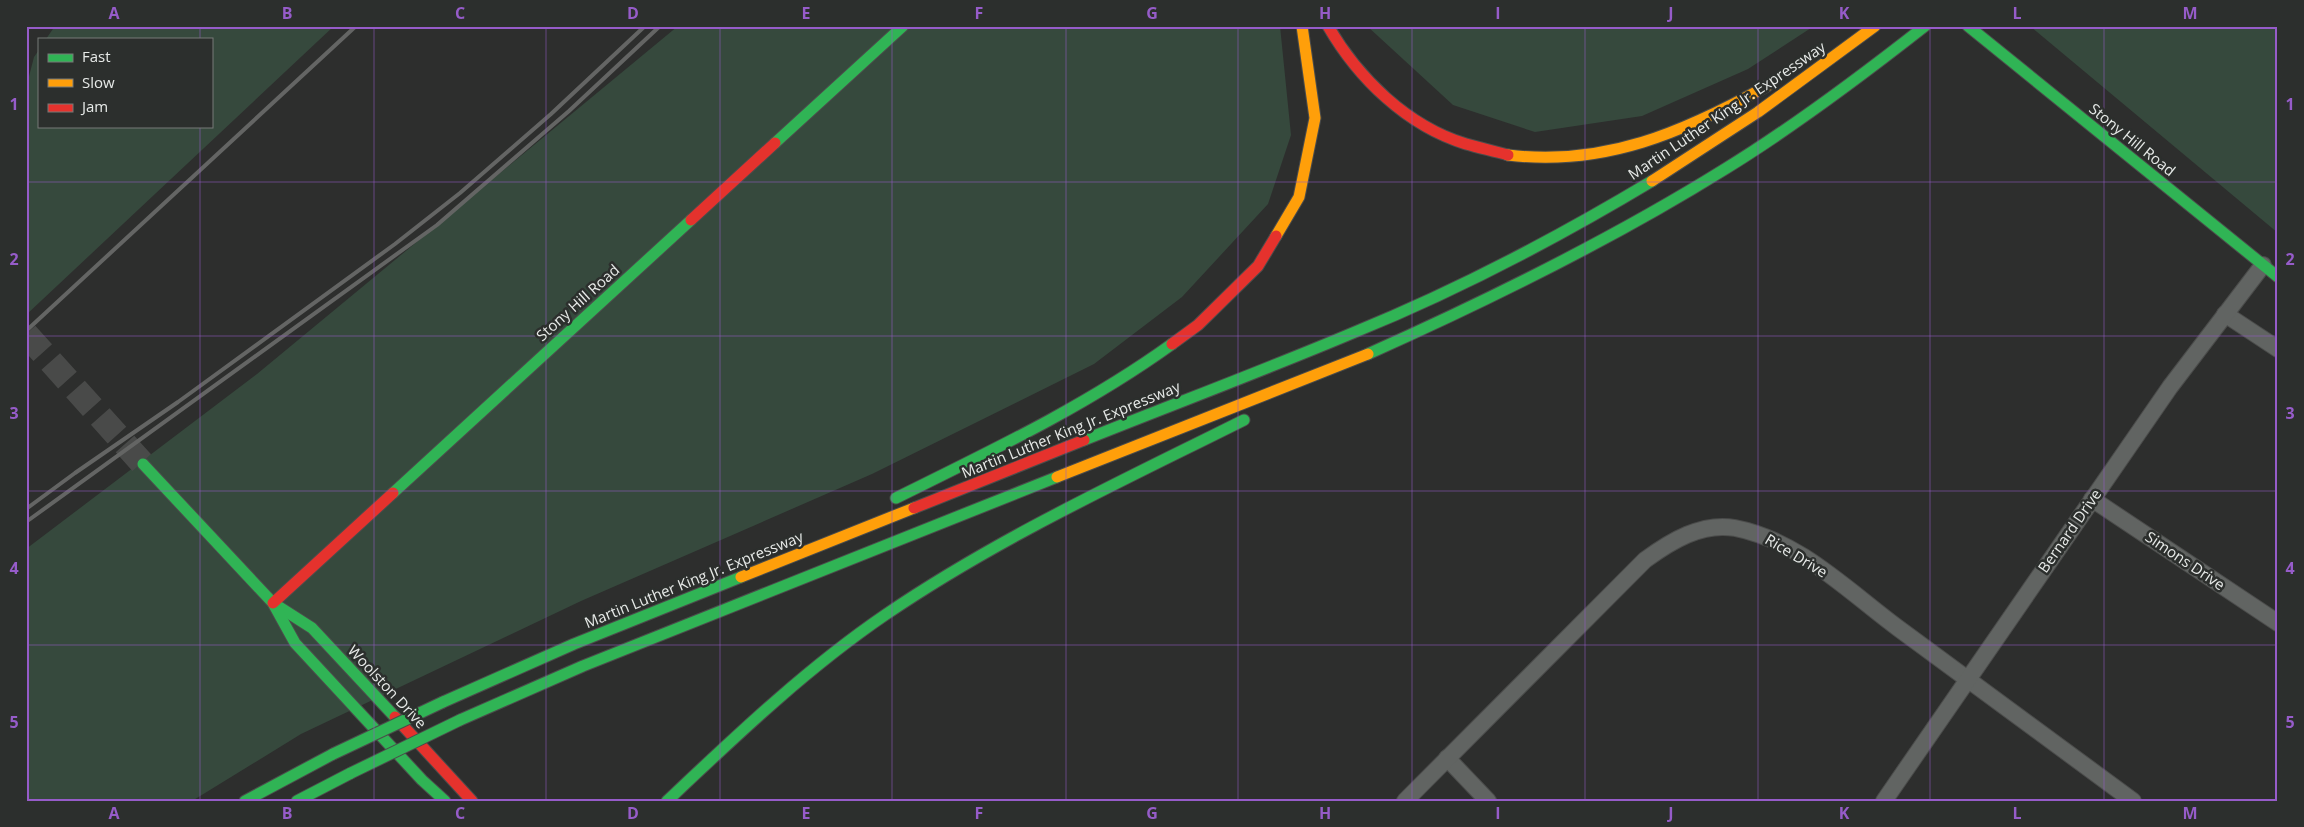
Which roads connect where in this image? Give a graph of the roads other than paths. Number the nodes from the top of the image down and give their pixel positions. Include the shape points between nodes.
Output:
1 (903, 26) edge
2 (1302, 26) edge
3 (1328, 26) edge
4 (1870, 26) edge
5 (1875, 26) edge
6 (1925, 26) edge
7 (1968, 26) edge
8 (1794, 71) dead end
9 (1777, 81) dead end
10 (2262, 265) junction
11 (2278, 277) edge
12 (2224, 314) junction
13 (1423, 330) junction
14 (2278, 349) edge
15 (1284, 400) dead end
16 (1258, 413) dead end
17 (143, 464) tunnel mouth
18 (2092, 499) junction
19 (882, 505) dead end
20 (856, 518) dead end
21 (735, 580) junction
22 (273, 603) junction
23 (2278, 623) edge
24 (1968, 679) junction
25 (1447, 758) junction
26 (422, 780) junction
27 (245, 801) edge
28 (296, 801) edge
29 (435, 801) edge
30 (444, 801) edge
31 (472, 801) edge
32 (667, 801) edge
33 (1404, 801) edge
34 (1488, 801) edge
35 (1884, 801) edge
36 (2132, 801) edge

1 - 22 main road, Stony Hill Road
2 - 19 main road via 1314,82 1316,128 1312,153 1288,221 1243,284 1201,324 1126,379
3 - 9 main road via 1352,64 1404,112 1453,140 1478,149 1527,158 1554,159 1606,153 1657,139 1716,115
4 - 8 main road
5 - 21 main road, Martin Luther King Jr. Expressway via 1791,90 1686,160 1580,223 1470,281 1356,332
6 - 13 main road via 1808,113 1679,198 1545,272
7 - 10 main road, Stony Hill Road
10 - 11 main road, Stony Hill Road
10 - 12 street, Bernard Drive
12 - 14 street
12 - 18 street, Bernard Drive
13 - 15 main road
13 - 28 main road, bridge via 592,662 460,720
16 - 32 main road via 1040,522 919,592 852,638 795,683
17 - 22 main road, Woolston Drive
18 - 23 street, Simons Drive
18 - 24 street, Bernard Drive
20 - 21 main road
21 - 27 main road, Martin Luther King Jr. Expressway, bridge via 574,644 443,702
22 - 26 main road, Woolston Drive via 295,643
22 - 31 main road, Woolston Drive via 312,628
24 - 25 street, Rice Drive via 1829,575 1780,543 1756,533 1718,527 1683,536 1645,560
24 - 35 street, Bernard Drive
24 - 36 street, Rice Drive
25 - 33 street, Rice Drive
25 - 34 street
26 - 29 main road, Woolston Drive
26 - 30 main road, Woolston Drive

